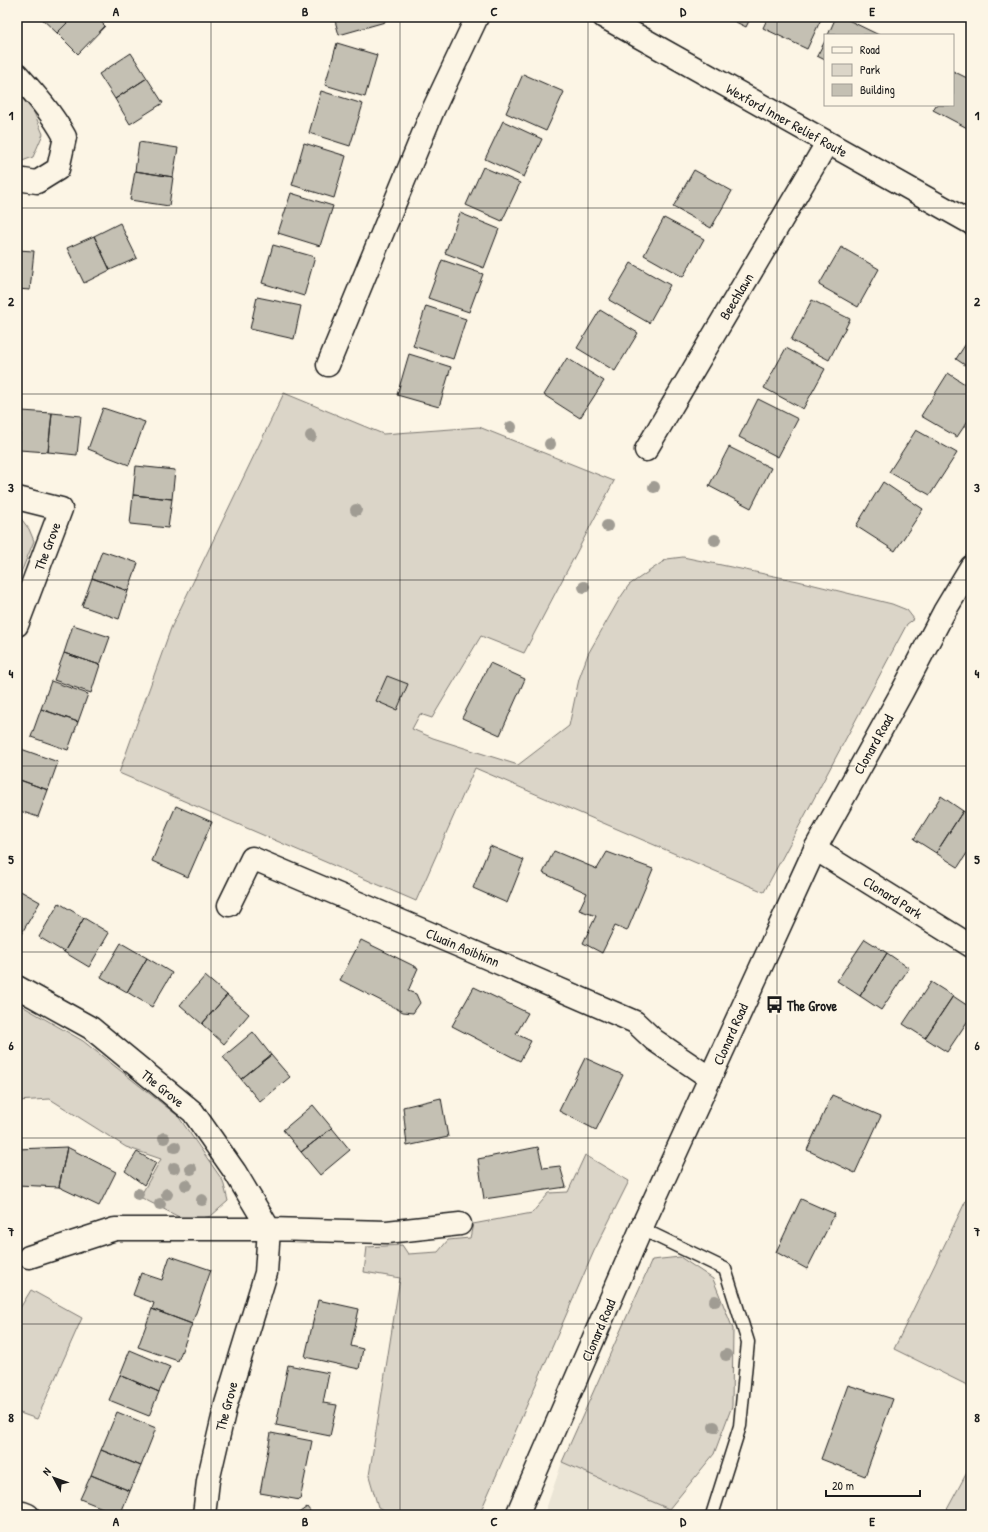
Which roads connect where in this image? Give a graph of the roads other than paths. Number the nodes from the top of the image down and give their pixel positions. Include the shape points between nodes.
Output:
1 (477, 17) edge
2 (604, 17) edge
3 (17, 74) edge
4 (827, 143) junction
5 (17, 179) edge
6 (971, 223) edge
7 (328, 365) dead end
8 (646, 450) dead end
9 (17, 498) edge
10 (971, 567) edge
11 (17, 625) edge
12 (815, 849) junction
13 (229, 905) dead end
14 (971, 946) edge
15 (17, 987) edge
16 (710, 1078) junction
17 (460, 1224) dead end
18 (269, 1229) junction
19 (642, 1229) junction
20 (29, 1257) dead end
21 (17, 1515) edge
22 (28, 1515) edge
23 (204, 1515) edge
24 (517, 1515) edge
25 (712, 1515) edge

1 - 7 street via 433,110
2 - 4 street, Wexford Inner Relief Route
3 - 5 street via 54,116 65,137 58,169 37,182
4 - 6 street, Wexford Inner Relief Route
4 - 8 street, Beechlawn
9 - 11 street, The Grove via 61,509
10 - 12 street, Clonard Road
12 - 14 street, Clonard Park
12 - 16 street, Clonard Road
13 - 16 street, Cluain Aoibhinn via 252,858 634,1022 654,1040
15 - 18 street, The Grove via 91,1028 193,1112 235,1172
16 - 19 street, Clonard Road
17 - 18 street via 387,1232
18 - 20 street via 115,1229
18 - 23 street, The Grove via 266,1273 226,1404 208,1480
19 - 24 street, Clonard Road
19 - 25 lane via 725,1269 748,1342 740,1426
21 - 22 street

